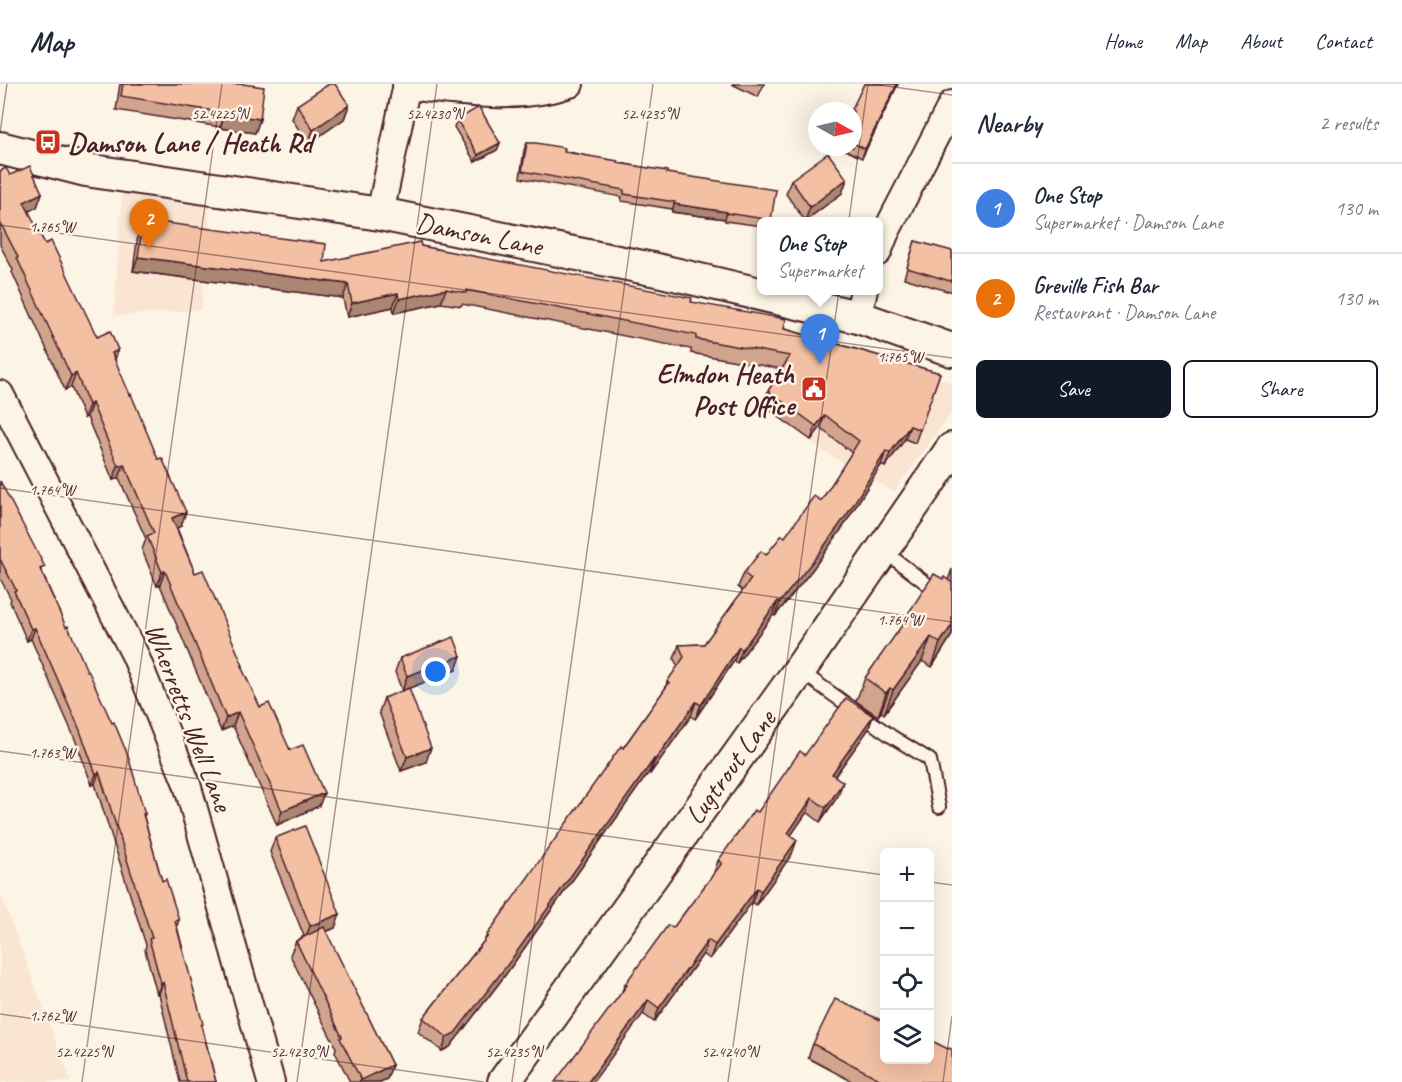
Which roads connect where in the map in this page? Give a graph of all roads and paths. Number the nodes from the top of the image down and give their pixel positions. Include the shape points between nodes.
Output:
1 (570, 84) edge
2 (406, 85) edge
3 (952, 105) edge
4 (0, 148) edge
5 (380, 214) junction
6 (883, 240) edge
7 (757, 287) edge
8 (807, 295) edge
9 (861, 304) edge
10 (952, 350) edge
11 (0, 394) edge
12 (952, 449) edge
13 (883, 550) junction
14 (952, 603) edge
15 (799, 670) junction
16 (939, 807) dead end
17 (271, 1082) edge
18 (504, 1082) edge

1 - 2 street via 524,94 482,94
2 - 5 street
3 - 6 street
4 - 5 street, Damson Lane via 86,170
5 - 7 street, Damson Lane
8 - 9 street, Damson Lane
9 - 10 street, Damson Lane
11 - 17 street, Wherretts Well Lane via 135,655 188,784
12 - 13 street, Lugtrout Lane
13 - 14 lane
13 - 15 street, Lugtrout Lane
15 - 16 lane via 930,760
15 - 18 street, Lugtrout Lane

